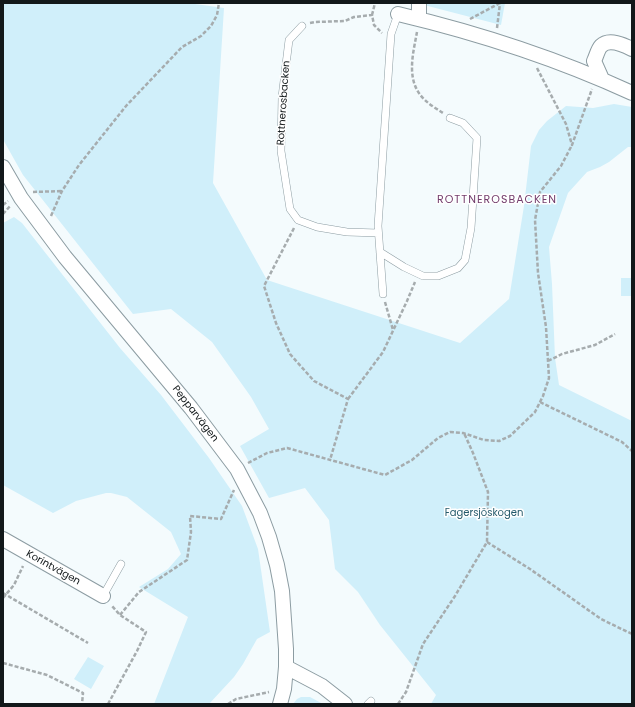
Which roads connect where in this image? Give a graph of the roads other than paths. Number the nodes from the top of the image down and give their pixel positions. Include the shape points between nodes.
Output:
1 (419, 3) edge
2 (398, 14) joint
3 (420, 19) junction
4 (302, 26) road end
5 (632, 49) edge
6 (599, 78) junction
7 (632, 93) edge
8 (450, 118) road end
9 (3, 167) edge
10 (378, 233) junction
11 (380, 252) junction
12 (382, 294) road end
13 (3, 539) edge
14 (121, 564) dead end
15 (103, 596) joint
16 (286, 667) junction
17 (280, 704) edge
18 (345, 704) edge

1 - 3 street
2 - 3 street
2 - 10 lane via 390,34
3 - 6 street
4 - 10 lane, Rottnerosbacken via 289,40 282,97 280,151 290,209 298,220 318,227 347,232
5 - 6 street via 623,44 608,42 601,46 594,61
6 - 7 street
8 - 11 lane via 463,123 477,138 471,228 465,260 458,268 438,276 423,276
9 - 16 street, Pepparvägen via 21,198 46,232 191,408 237,469 264,525 277,565 282,590
10 - 11 lane
11 - 12 lane
13 - 15 street, Korintvägen
14 - 15 lane
16 - 17 street, Pepparvägen
16 - 18 street via 322,686

